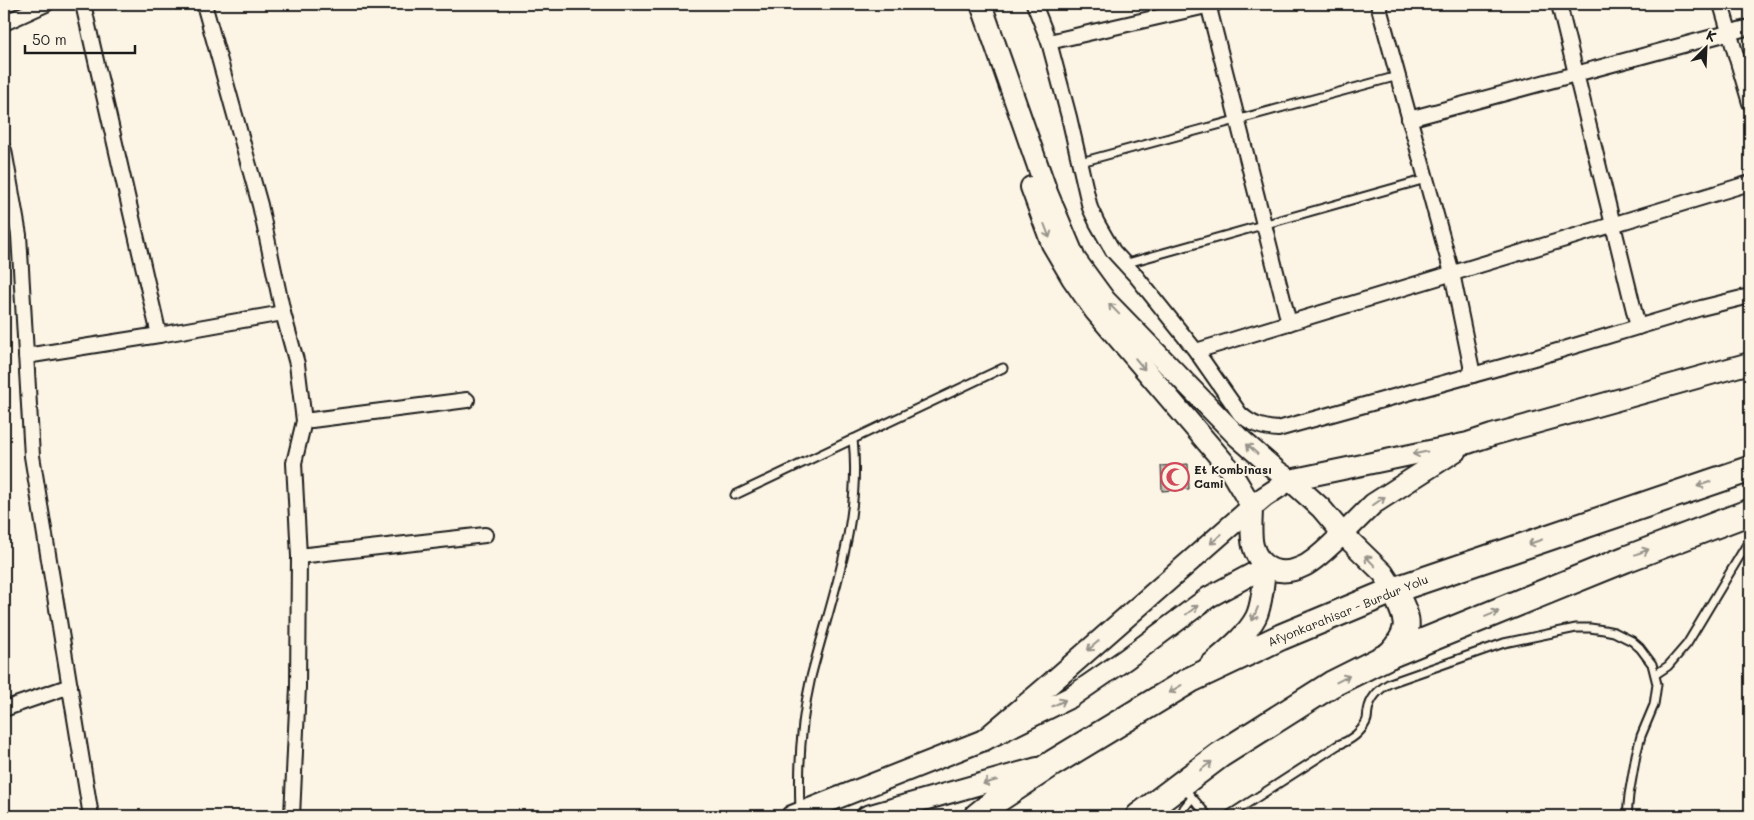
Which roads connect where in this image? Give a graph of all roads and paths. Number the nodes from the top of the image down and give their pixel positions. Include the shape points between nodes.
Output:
1 (46, 4) edge
2 (83, 4) edge
3 (204, 4) edge
4 (967, 4) edge
5 (981, 4) edge
6 (1034, 4) edge
7 (1210, 4) edge
8 (1378, 4) edge
9 (1559, 4) edge
10 (1721, 4) edge
11 (4, 23) edge
12 (1750, 27) edge
13 (1729, 33) junction
14 (1049, 42) junction
15 (1576, 74) junction
16 (1398, 76) junction
17 (1750, 103) edge
18 (1410, 118) junction
19 (1238, 119) junction
20 (4, 150) edge
21 (1081, 162) junction
22 (1426, 179) junction
23 (1750, 183) edge
24 (1613, 224) junction
25 (1264, 225) junction
26 (1124, 264) junction
27 (1452, 273) junction
28 (1750, 296) edge
29 (284, 314) junction
30 (1289, 323) junction
31 (1638, 327) junction
32 (159, 335) junction
33 (1196, 351) junction
34 (26, 356) junction
35 (1750, 363) edge
36 (1003, 368) dead end
37 (1473, 375) junction
38 (467, 400) dead end
39 (304, 421) junction
40 (853, 439) junction
41 (1468, 443) junction
42 (1750, 469) edge
43 (1290, 480) junction
44 (735, 495) dead end
45 (1252, 507) junction
46 (1750, 512) edge
47 (1343, 534) junction
48 (485, 535) dead end
49 (1750, 539) edge
50 (299, 556) junction
51 (1265, 567) junction
52 (1394, 590) junction
53 (1390, 655) junction
54 (1656, 674) junction
55 (1200, 675) junction
56 (70, 686) junction
57 (4, 708) edge
58 (984, 740) junction
59 (1053, 763) junction
60 (1187, 791) junction
61 (796, 815) edge
62 (91, 816) edge
63 (292, 816) edge
64 (868, 816) edge
65 (977, 816) edge
66 (1139, 816) edge
67 (1181, 816) edge
68 (1208, 816) edge
69 (1228, 816) edge
70 (1627, 816) edge

1 - 11 street
2 - 32 street
3 - 29 street via 260,205
4 -> 45 main road via 1052,244 1095,311 1228,467
43 -> 5 main road via 1238,437 1105,300 1075,259 1048,195
6 - 14 street
7 - 14 street
7 - 19 street
8 - 16 street
9 - 15 street
10 - 13 street
12 - 13 street
13 - 15 street
13 - 17 street
14 - 21 street
15 - 18 street
15 - 24 street
16 - 18 street
16 - 19 lane
18 - 22 street
19 - 21 lane
19 - 25 street
20 - 34 street via 20,235
21 - 26 street via 1090,208 1104,236
22 - 25 lane
22 - 27 street
23 - 24 street
24 - 27 street
24 - 31 street
25 - 26 lane
25 - 30 street
26 - 33 street
27 - 30 street
27 - 37 street
28 - 31 street
29 - 32 street
29 - 39 street via 297,364
30 - 33 street
31 - 37 street
32 - 34 street
33 - 37 street via 1240,414 1252,423 1278,429
34 - 56 street via 32,456
35 - 41 main road
36 - 40 lane
38 - 39 street
39 - 50 street via 294,463
40 - 44 lane
40 - 61 lane via 856,471 852,515 806,705
41 -> 43 main road
47 -> 41 main road via 1374,504
42 -> 52 highway, Afyonkarahisar - Burdur Yolu
43 - 45 main road
43 - 47 main road via 1321,508
45 - 51 main road via 1252,544
45 -> 58 main road
53 -> 46 highway
47 - 51 main road via 1305,565 1279,572
52 -> 47 main road via 1383,573
48 - 50 street
49 - 54 lane via 1687,644 1668,666
50 - 63 street via 298,687
51 -> 55 main road via 1256,616 1237,641
58 -> 51 main road via 1071,697 1209,596
52 - 53 highway via 1407,623 1402,642
52 - 55 highway, Afyonkarahisar - Burdur Yolu via 1281,636
60 -> 53 highway via 1220,754 1332,684
54 - 69 lane via 1640,648 1624,636 1604,630 1576,628 1504,643 1390,683 1372,699 1367,720 1352,738
54 - 70 lane via 1657,695 1636,755
55 -> 59 highway, Afyonkarahisar - Burdur Yolu
56 - 57 street
56 - 62 street
58 - 61 main road
59 -> 64 main road
59 - 65 highway, Afyonkarahisar - Burdur Yolu
60 - 66 highway
60 - 67 lane
60 - 68 lane

